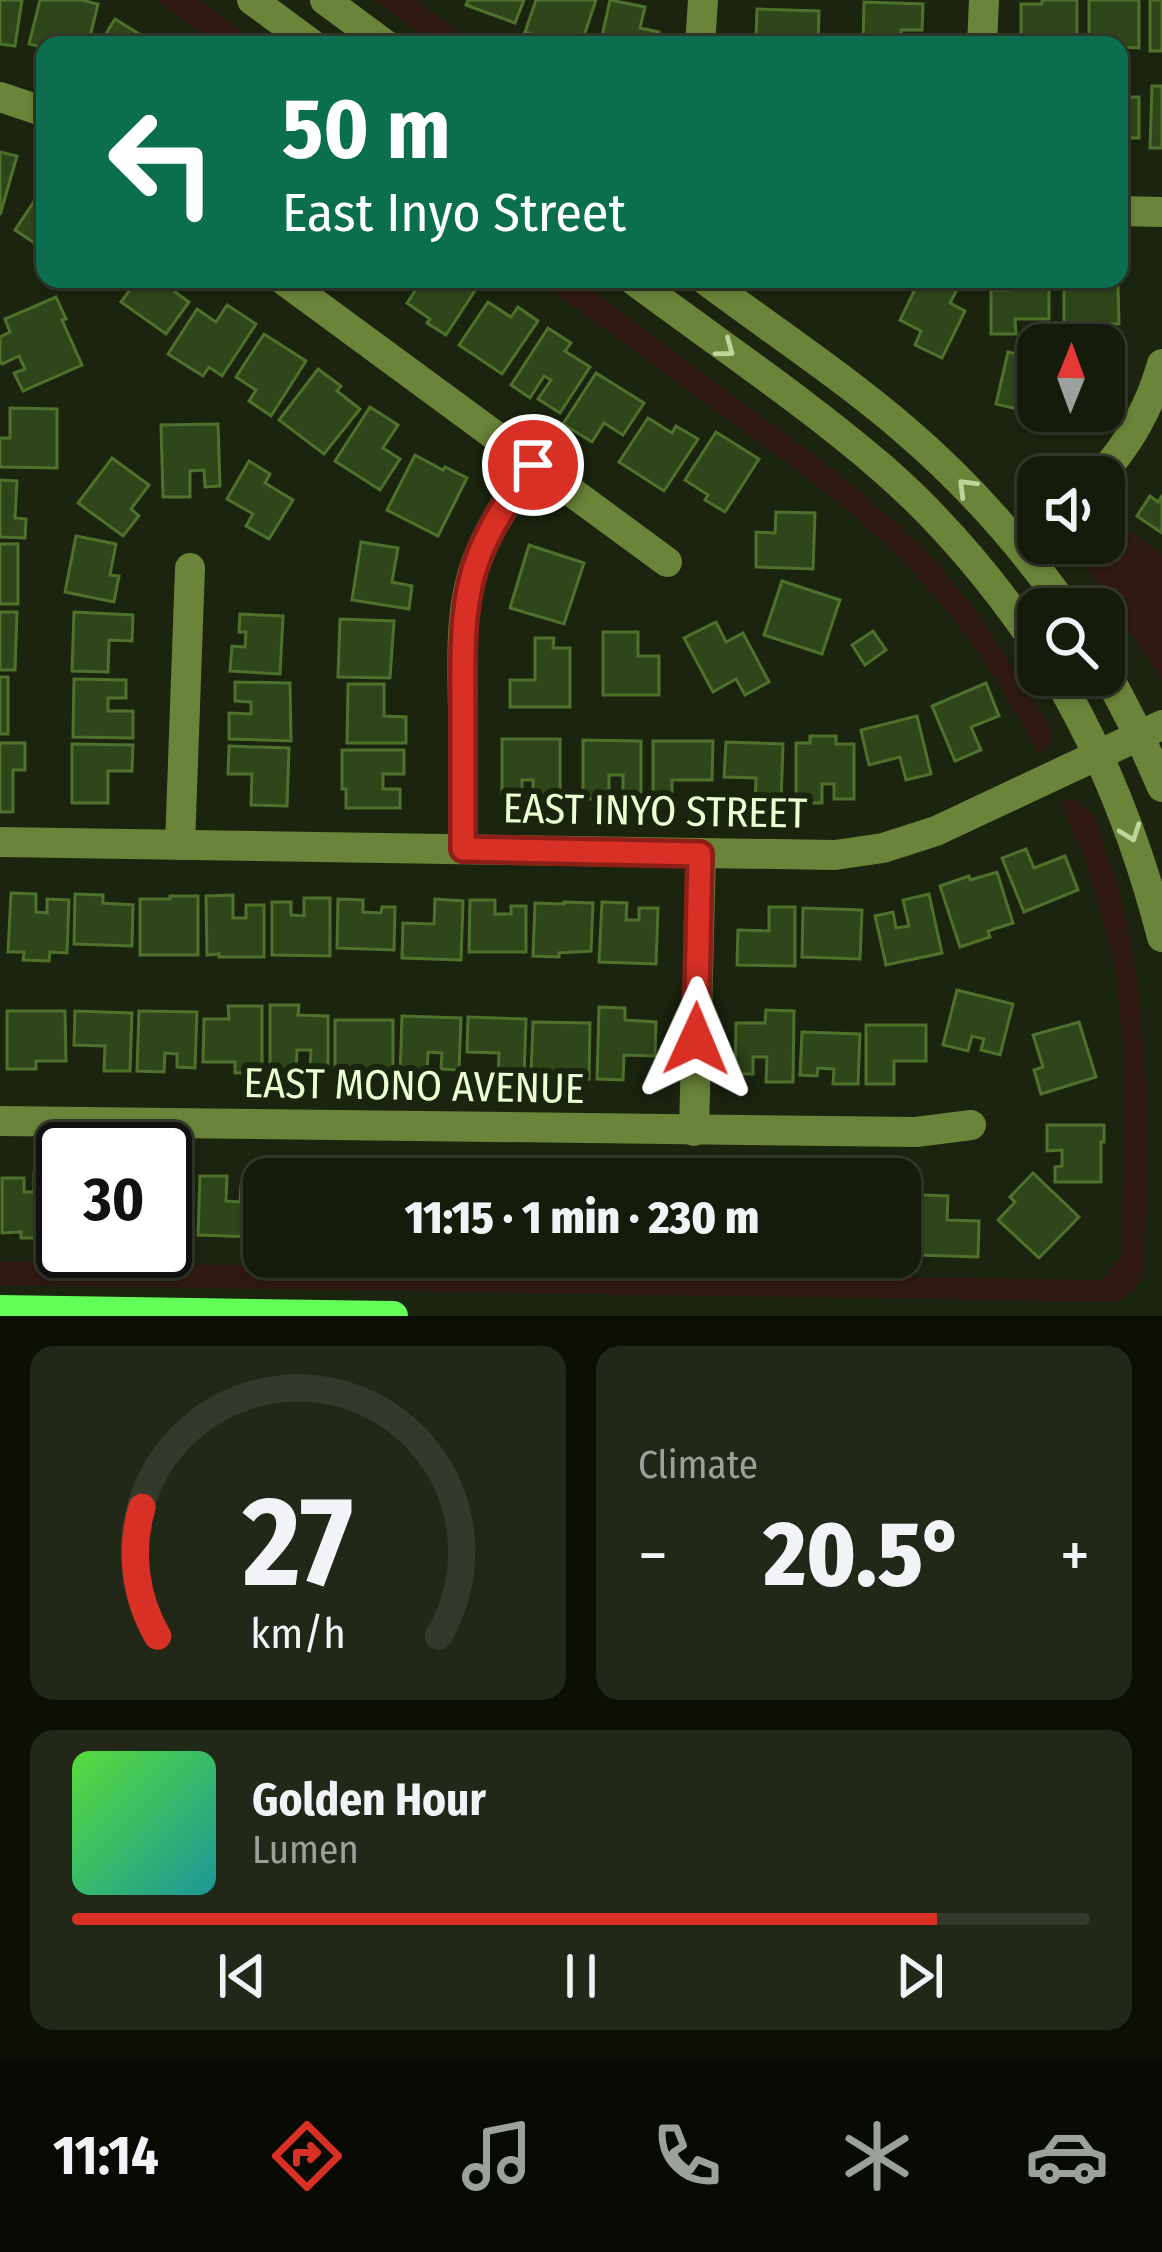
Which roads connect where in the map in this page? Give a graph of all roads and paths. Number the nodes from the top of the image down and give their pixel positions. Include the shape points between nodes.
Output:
1 (252, 0) edge
2 (325, 0) edge
3 (703, 0) edge
4 (984, 0) edge
5 (301, 36) edge
6 (374, 36) edge
7 (701, 36) edge
8 (982, 36) edge
9 (0, 97) edge
10 (36, 109) edge
11 (1128, 212) edge
12 (1162, 212) edge
13 (294, 288) edge
14 (644, 288) edge
15 (716, 288) edge
16 (1162, 364) edge
17 (1115, 456) edge
18 (533, 465) junction
19 (1017, 531) edge
20 (667, 562) dead end
21 (190, 568) dead end
22 (1017, 618) edge
23 (1068, 696) edge
24 (1125, 696) edge
25 (1150, 730) edge
26 (1100, 755) junction
27 (1162, 787) edge
28 (0, 842) edge
29 (180, 845) junction
30 (463, 849) junction
31 (700, 854) junction
32 (1162, 937) edge
33 (0, 1121) edge
34 (971, 1125) dead end
35 (694, 1131) junction
36 (0, 1310) edge
37 (393, 1316) edge

1 - 5 street
2 - 6 street
3 - 7 street
4 - 8 street
9 - 10 street
11 - 12 street
13 - 18 street
14 -> 22 street via 882,468
19 -> 15 street via 903,428
16 - 17 street
18 - 20 street
18 - 30 street via 490,533 469,593
21 - 29 street
23 - 26 street
24 - 25 street
25 - 26 street, EAST INYO STREET
25 - 27 street
26 - 31 street, EAST INYO STREET via 884,848
26 -> 32 street
28 - 29 street, EAST INYO STREET
29 - 30 street, EAST INYO STREET
30 - 31 street, EAST INYO STREET
31 - 35 street
33 - 35 street, EAST MONO AVENUE
34 - 35 street, EAST MONO AVENUE
36 - 37 main road

